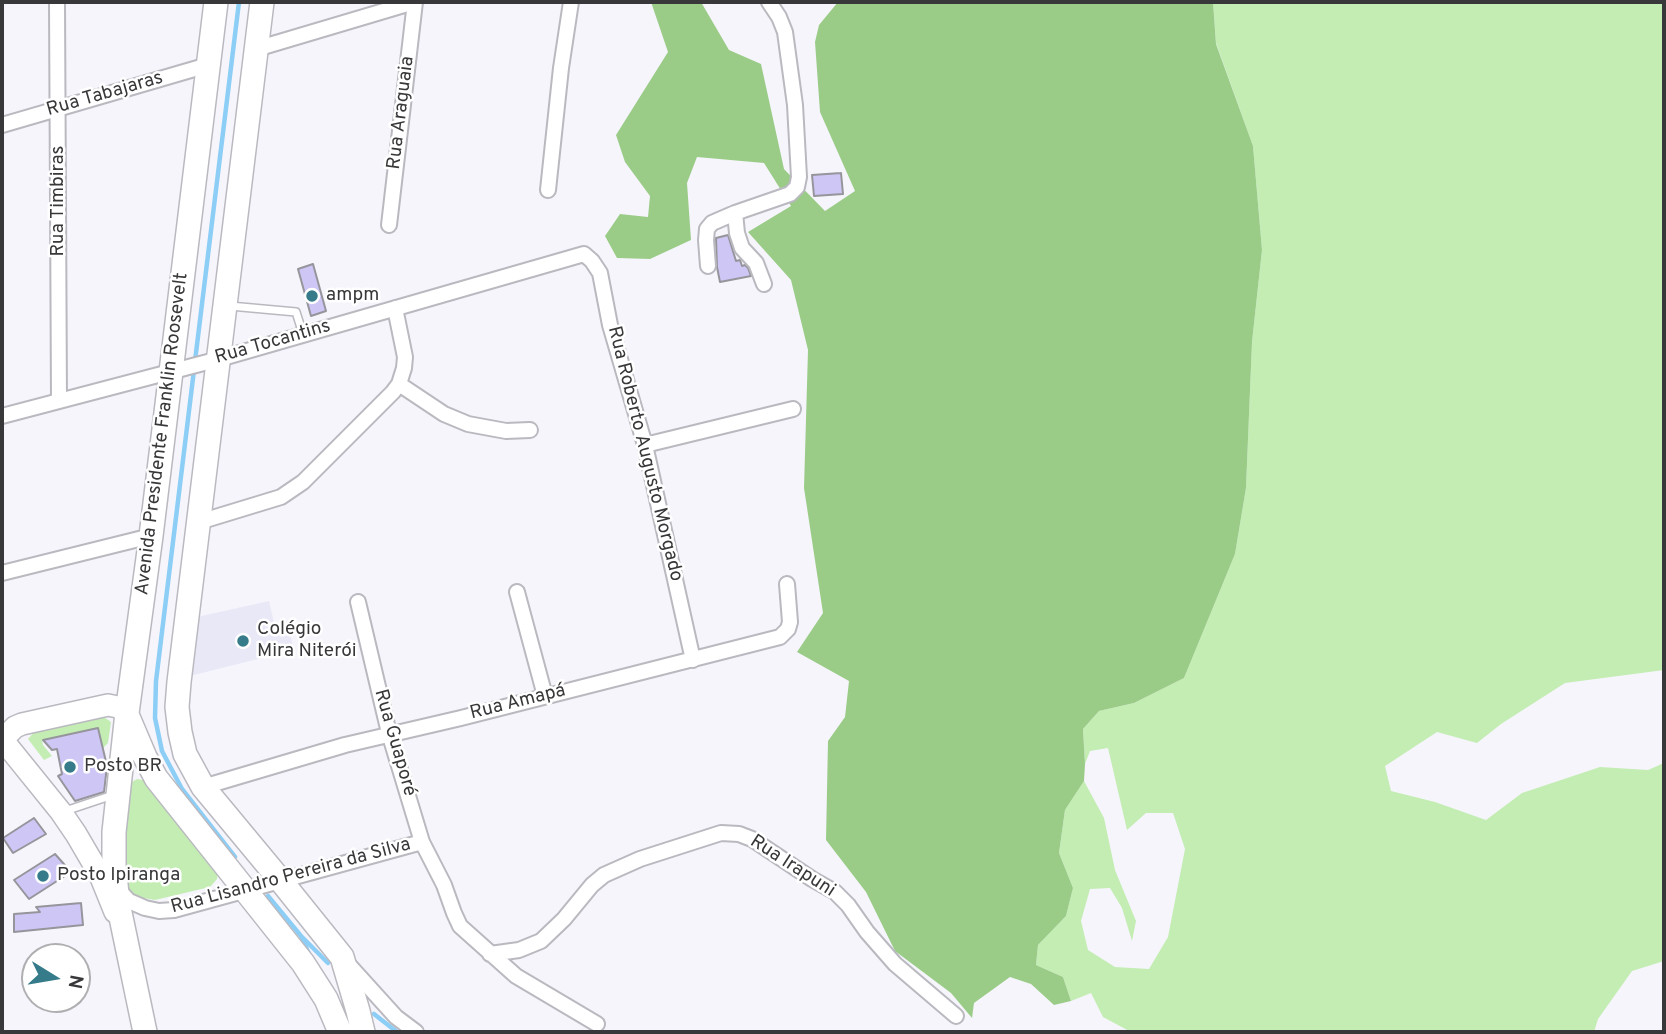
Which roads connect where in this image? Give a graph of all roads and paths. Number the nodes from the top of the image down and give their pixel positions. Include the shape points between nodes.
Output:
1 (57, 2) edge
2 (216, 2) edge
3 (262, 2) edge
4 (414, 2) edge
5 (571, 2) edge
6 (769, 2) edge
7 (256, 49) junction
8 (208, 65) junction
9 (58, 108) junction
10 (2, 125) edge
11 (548, 190) dead end
12 (735, 213) junction
13 (389, 225) dead end
14 (584, 254) joint
15 (708, 266) dead end
16 (764, 284) dead end
17 (225, 305) junction
18 (396, 308) junction
19 (303, 335) junction
20 (211, 361) junction
21 (178, 370) junction
22 (399, 384) junction
23 (60, 401) junction
24 (793, 409) dead end
25 (2, 416) edge
26 (530, 430) dead end
27 (645, 445) junction
28 (199, 522) junction
29 (151, 536) junction
30 (2, 573) edge
31 (787, 584) dead end
32 (517, 592) dead end
33 (358, 603) dead end
34 (693, 660) junction
35 (545, 696) junction
36 (127, 713) junction
37 (389, 733) junction
38 (2, 740) edge
39 (156, 778) junction
40 (203, 787) junction
41 (117, 794) junction
42 (61, 812) junction
43 (239, 831) junction
44 (422, 842) junction
45 (114, 876) junction
46 (281, 881) junction
47 (245, 890) junction
48 (124, 934) junction
49 (490, 954) junction
50 (342, 957) junction
51 (956, 1016) dead end
52 (597, 1024) dead end
53 (145, 1032) edge
54 (340, 1032) edge
55 (363, 1032) edge
56 (416, 1032) edge

1 - 9 street, Rua Timbiras
2 - 8 main road, Avenida Presidente Franklin Roosevelt
3 - 7 main road
4 - 7 street
4 - 13 street, Rua Araguaia
5 - 11 street
6 - 12 street via 785,32 799,177 790,194
7 - 17 main road
8 - 9 street, Rua Tabajaras
8 - 21 main road, Avenida Presidente Franklin Roosevelt
9 - 10 street, Rua Tabajaras
9 - 23 street, Rua Timbiras
12 - 15 street via 707,229
12 - 16 street via 742,248 756,263
14 - 18 street, Rua Tocantins
14 - 27 street, Rua Roberto Augusto Morgado via 600,273
17 - 19 lane via 296,313
17 - 20 main road
18 - 19 street, Rua Tocantins
18 - 22 street via 405,357
19 - 20 street, Rua Tocantins
20 - 21 street, Rua Tocantins
20 - 28 main road
21 - 23 street, Rua Tocantins
21 - 29 main road, Avenida Presidente Franklin Roosevelt
22 - 26 street via 444,415 468,424
22 - 28 street via 303,482 281,497
23 - 25 street, Rua Tocantins
24 - 27 street
27 - 34 street, Rua Roberto Augusto Morgado
28 - 40 main road via 177,707 185,754
29 - 30 street
29 - 36 main road, Avenida Presidente Franklin Roosevelt
31 - 34 street, Rua Amapá via 790,622 785,633
32 - 35 street
33 - 37 street, Rua Guaporé
34 - 35 street, Rua Amapá
35 - 37 street, Rua Amapá
36 - 38 main road via 108,705 22,724
36 - 39 main road
36 - 41 main road, Avenida Presidente Franklin Roosevelt
37 - 40 street, Rua Amapá
37 - 44 street, Rua Guaporé
38 - 42 main road
39 - 41 main road via 132,776
39 - 47 main road
40 - 43 main road
41 - 42 lane
41 - 45 main road, Avenida Presidente Franklin Roosevelt
42 - 48 main road via 100,875
43 - 46 main road
43 - 47 main road
44 - 46 street, Rua Lisandro Pereira da Silva
44 - 49 street, Rua Lisandro Pereira da Silva via 460,926
45 - 47 street, Rua Lisandro Pereira da Silva via 129,901 159,911
45 - 48 main road, Avenida Presidente Franklin Roosevelt
46 - 47 street, Rua Lisandro Pereira da Silva
46 - 50 main road
47 - 54 main road via 303,963
48 - 53 main road, Avenida Presidente Franklin Roosevelt
49 - 51 street, Rua Irapuni via 541,941 604,875 721,834 739,834 835,892 895,964
49 - 52 street, Rua Lisandro Pereira da Silva via 516,976
50 - 55 main road
50 - 56 street via 396,1017

